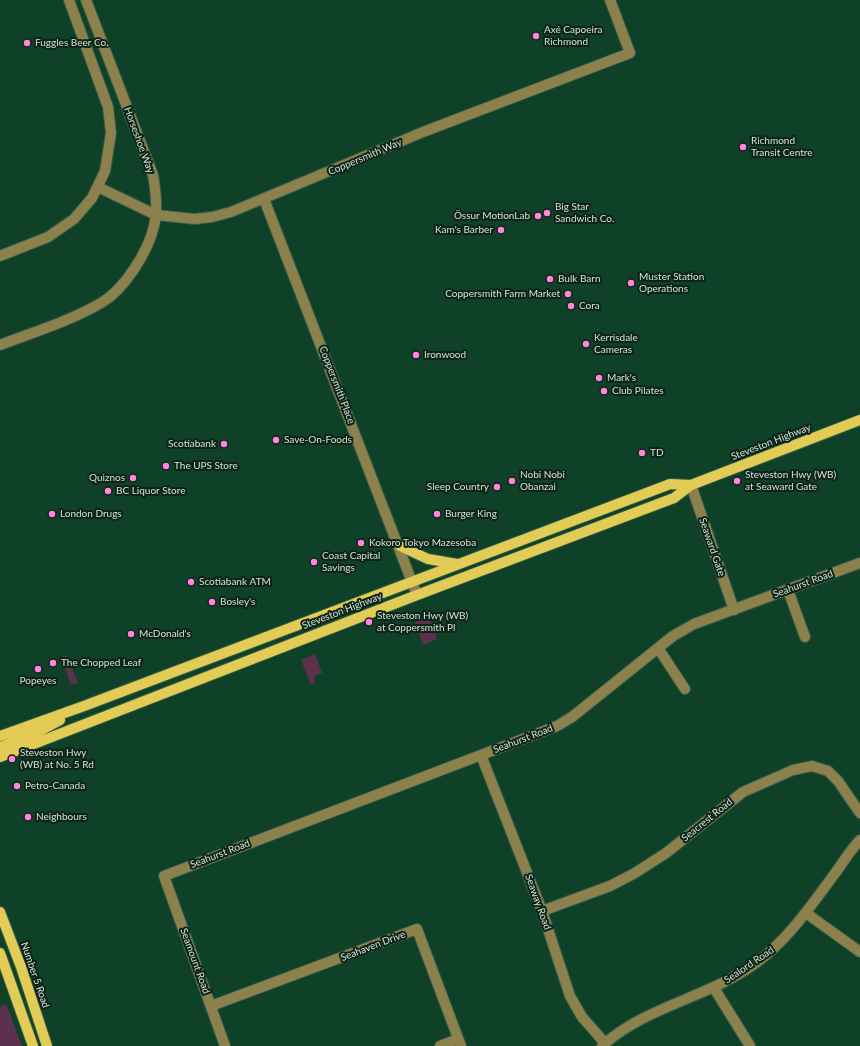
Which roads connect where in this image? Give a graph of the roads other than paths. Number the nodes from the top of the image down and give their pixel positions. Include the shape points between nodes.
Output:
1 (69, 0) edge
2 (86, 0) edge
3 (610, 0) edge
4 (110, 65) junction
5 (95, 70) junction
6 (98, 187) junction
7 (264, 199) junction
8 (156, 215) junction
9 (0, 256) edge
10 (0, 345) edge
11 (860, 420) edge
12 (690, 485) junction
13 (400, 546) junction
14 (860, 563) edge
15 (457, 564) junction
16 (412, 581) junction
17 (788, 590) junction
18 (417, 595) junction
19 (734, 610) junction
20 (805, 637) dead end
21 (658, 648) junction
22 (685, 689) dead end
23 (84, 706) junction
24 (0, 736) edge
25 (0, 747) edge
26 (481, 755) junction
27 (0, 757) edge
28 (860, 813) edge
29 (860, 840) edge
30 (164, 876) joint
31 (542, 911) junction
32 (0, 912) edge
33 (806, 913) junction
34 (860, 952) edge
35 (0, 953) edge
36 (714, 988) junction
37 (211, 1006) junction
38 (460, 1042) edge
39 (603, 1045) edge
40 (33, 1046) edge
41 (47, 1046) edge
42 (224, 1046) edge
43 (440, 1046) edge
44 (750, 1046) edge

1 - 5 street, Horseshoe Way
2 - 4 street, Horseshoe Way
3 - 7 street, Coppersmith Way via 630,53 423,132
4 - 5 street
4 - 8 street, Horseshoe Way via 153,175
5 - 6 street, Horseshoe Way via 111,119 106,171
6 - 8 street, Coppersmith Way
6 - 9 street, Horseshoe Way via 84,208 66,225 39,241
7 - 8 street, Coppersmith Way via 212,217
7 - 13 street, Coppersmith Place
8 - 10 street, Horseshoe Way via 152,231 136,266 122,285 103,302 75,316
11 - 12 main road, Steveston Highway
12 - 15 main road, Steveston Highway via 670,484
12 - 18 main road, Steveston Highway via 674,498
12 - 19 street, Seaward Gate
13 - 15 main road via 428,559
13 - 16 street, Coppersmith Place
14 - 17 street, Seahurst Road
15 - 16 main road, Steveston Highway
16 - 18 street, Coppersmith Place
16 - 23 main road, Steveston Highway
17 - 19 street, Seahurst Road
17 - 20 street
18 - 27 main road, Steveston Highway
19 - 21 street, Seahurst Road via 694,624 672,636
21 - 22 street
21 - 26 street, Seahurst Road via 567,720
23 - 24 main road, Steveston Highway
23 - 25 main road, Steveston Highway via 36,733
26 - 30 street, Seahurst Road
26 - 31 street, Seaway Road
28 - 31 street, Seacrest Road via 828,771 812,766 793,770 743,792 666,853 635,873 610,886
29 - 33 street, Sealord Road
30 - 37 street, Seamount Road
31 - 39 street, Seaway Road via 570,996
32 - 41 main road, Number 5 Road
33 - 34 street
33 - 36 street, Sealord Road via 773,951
35 - 40 main road
36 - 39 street, Sealord Road via 644,1017
36 - 44 street
37 - 38 street, Seahaven Drive via 417,929
37 - 42 street, Seamount Road
38 - 43 street

